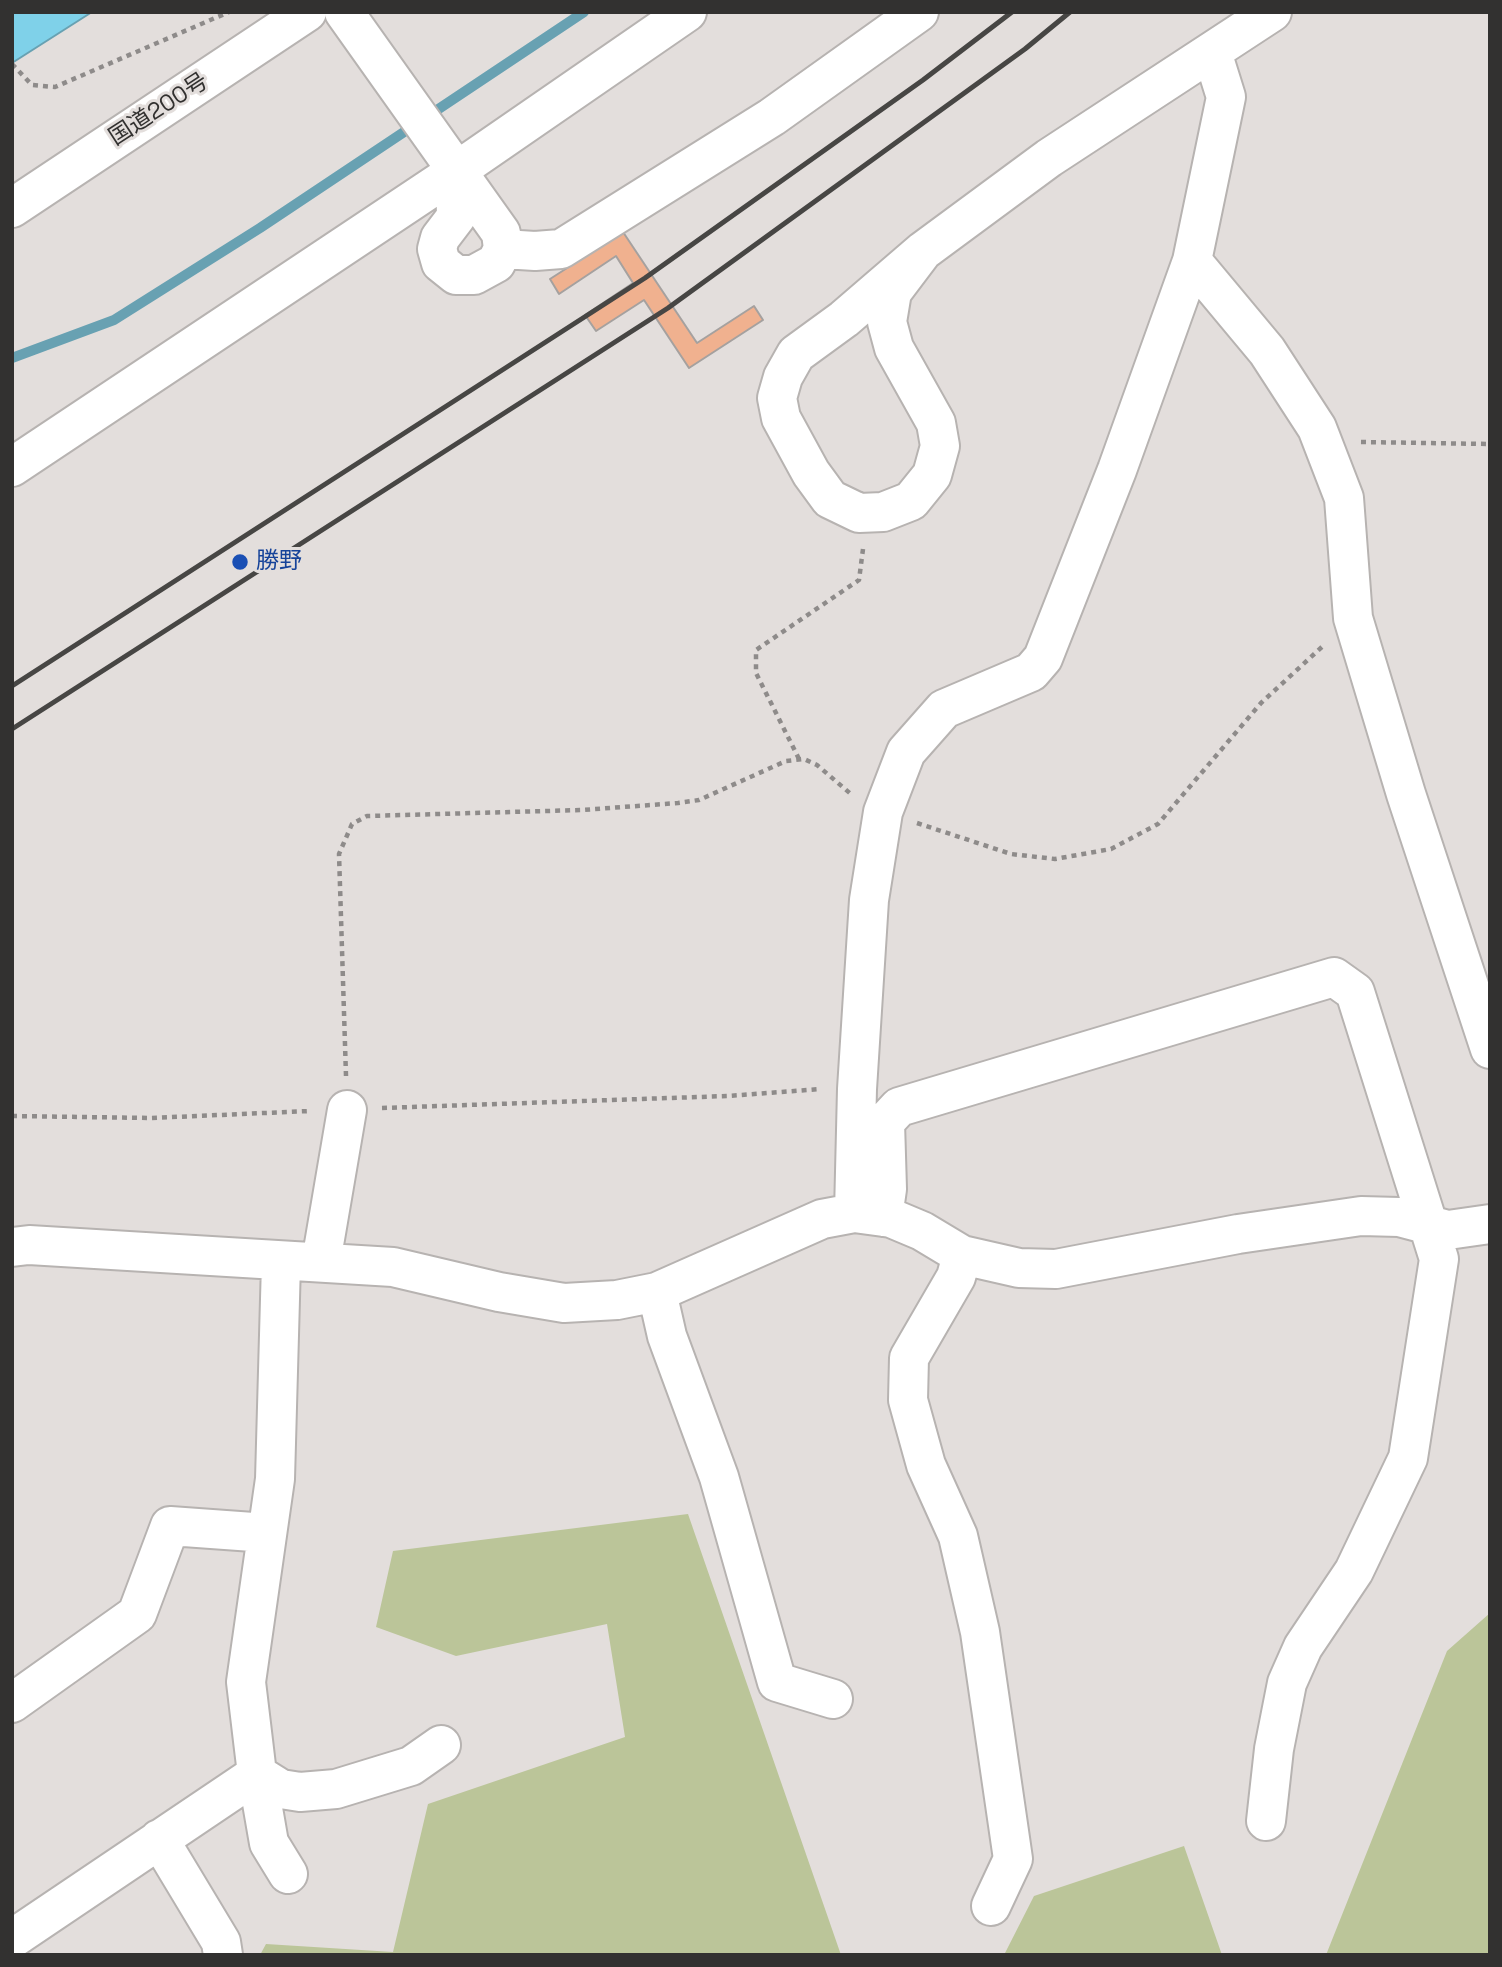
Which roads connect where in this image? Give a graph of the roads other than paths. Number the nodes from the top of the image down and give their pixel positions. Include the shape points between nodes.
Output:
1 (307, 12) edge
2 (344, 12) edge
3 (687, 12) edge
4 (919, 12) edge
5 (1272, 12) edge
6 (1212, 52) junction
7 (456, 172) junction
8 (12, 208) edge
9 (503, 249) junction
10 (923, 251) junction
11 (1192, 261) junction
12 (12, 467) edge
13 (1490, 1049) edge
14 (347, 1110) road end
15 (868, 1215) junction
16 (1490, 1224) edge
17 (1429, 1225) junction
18 (12, 1247) edge
19 (962, 1255) junction
20 (321, 1262) junction
21 (281, 1263) junction
22 (657, 1292) junction
23 (267, 1533) junction
24 (833, 1699) dead end
25 (12, 1703) edge
26 (441, 1745) dead end
27 (257, 1774) junction
28 (1266, 1821) dead end
29 (159, 1839) junction
30 (288, 1874) dead end
31 (991, 1906) dead end
32 (12, 1939) edge
33 (223, 1955) edge

1 - 8 main road, 国道200号
2 - 7 main road
3 - 7 main road
4 - 9 main road via 772,117 561,248
5 - 6 main road
6 - 10 main road via 1049,158
6 - 11 main road via 1226,97
7 - 9 main road via 501,233
7 - 9 main road via 456,217 440,239 441,262 456,275 474,275 496,262
7 - 12 main road
10 - 10 main road via 892,292 887,322 894,348 936,423 940,446 932,475 911,501 883,512 859,513 830,499 811,473 781,418 777,398 796,354
11 - 13 main road via 1267,351 1322,441 1344,498 1353,618
11 - 15 main road via 1043,658 1031,672 944,709 906,752 883,812 869,900 857,1089
14 - 20 main road
15 - 17 main road via 887,1189 885,1122 899,1107 1334,977 1355,992
15 - 19 main road via 922,1231
15 - 22 main road via 822,1219
16 - 17 main road via 1448,1230
17 - 19 main road via 1399,1217 1361,1216 1056,1269 1020,1268
17 - 28 main road via 1439,1259 1408,1458 1354,1571 1303,1647 1287,1683
18 - 21 main road
19 - 31 main road via 956,1277 909,1358 908,1400 926,1465 958,1536 980,1632 1013,1859
20 - 21 main road
20 - 22 main road via 393,1267 564,1303
21 - 23 main road via 275,1479
22 - 24 main road via 667,1336 719,1477 777,1682
23 - 25 main road via 170,1526 137,1614
23 - 27 main road via 246,1682
26 - 27 main road via 411,1766 336,1789 281,1789
27 - 29 main road
27 - 30 main road via 269,1843
29 - 32 main road
29 - 33 main road via 221,1942

